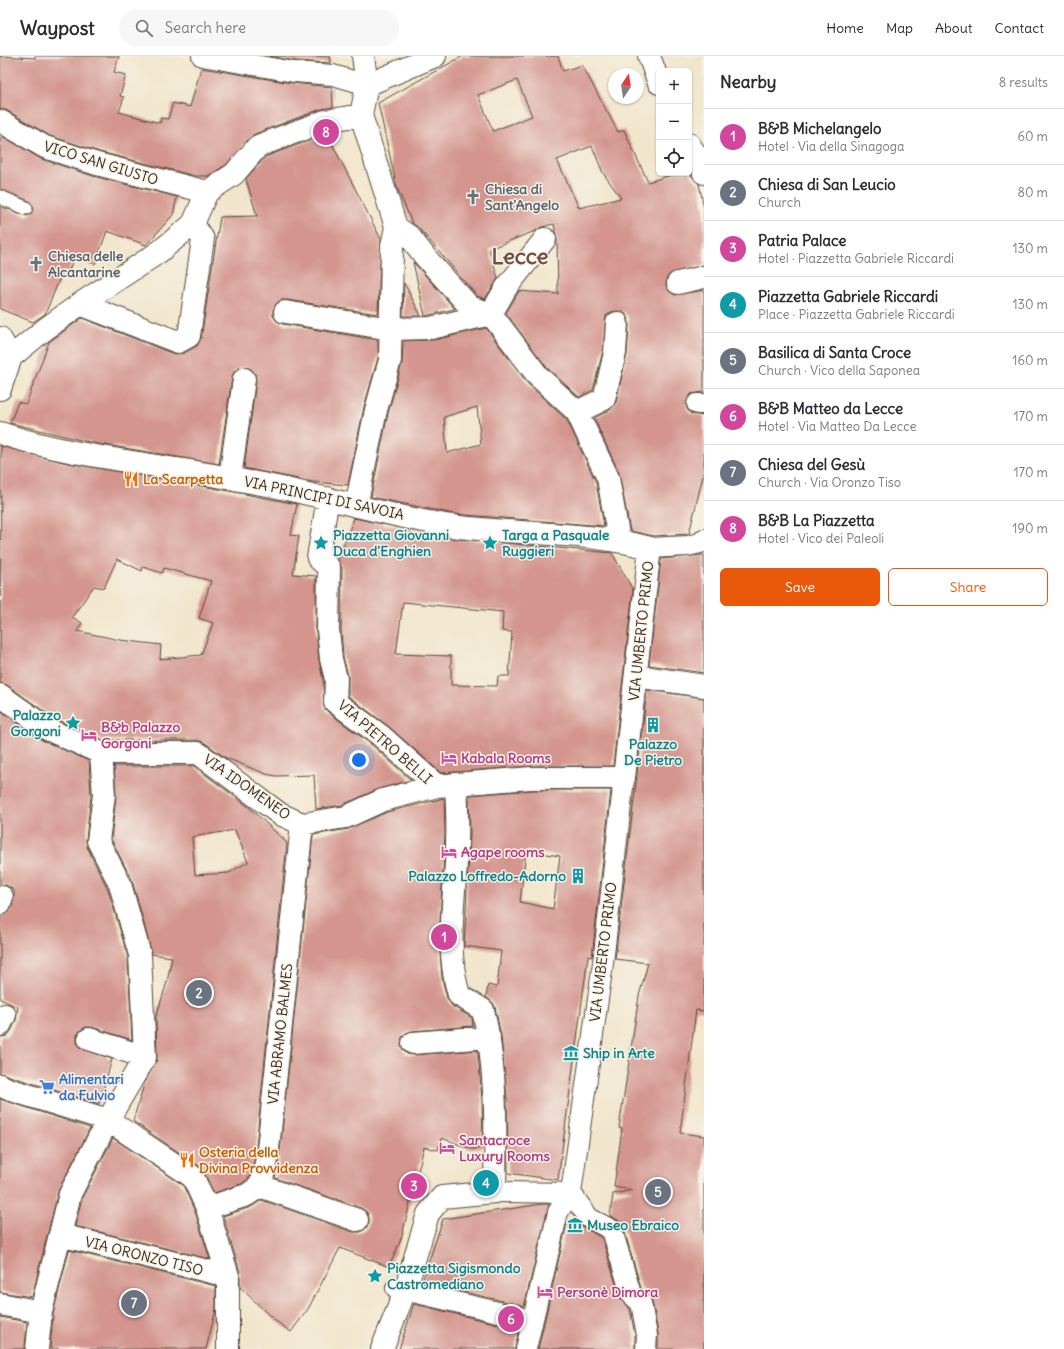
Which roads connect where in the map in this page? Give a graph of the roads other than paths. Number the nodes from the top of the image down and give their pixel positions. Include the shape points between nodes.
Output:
1 (202, 56) edge
2 (364, 56) edge
3 (435, 56) edge
4 (650, 56) edge
5 (294, 64) edge
6 (656, 73) edge
7 (368, 85) junction
8 (361, 115) junction
9 (1, 124) edge
10 (692, 149) edge
11 (704, 173) edge
12 (207, 192) junction
13 (0, 197) edge
14 (26, 208) dead end
15 (193, 224) junction
16 (396, 227) junction
17 (545, 240) dead end
18 (704, 277) edge
19 (678, 283) dead end
20 (80, 304) junction
21 (285, 312) dead end
22 (491, 314) junction
23 (617, 323) dead end
24 (391, 329) junction
25 (0, 338) edge
26 (11, 357) junction
27 (244, 379) dead end
28 (0, 389) edge
29 (577, 412) junction
30 (0, 433) edge
31 (230, 478) junction
32 (328, 498) junction
33 (356, 506) junction
34 (704, 539) edge
35 (619, 540) junction
36 (650, 548) junction
37 (636, 676) junction
38 (704, 686) edge
39 (0, 695) edge
40 (101, 753) junction
41 (624, 778) junction
42 (447, 785) junction
43 (302, 824) junction
44 (489, 1037) junction
45 (89, 1039) dead end
46 (413, 1043) dead end
47 (145, 1057) junction
48 (0, 1085) edge
49 (108, 1120) junction
50 (260, 1186) junction
51 (495, 1192) junction
52 (571, 1193) junction
53 (207, 1208) junction
54 (357, 1220) dead end
55 (60, 1235) junction
56 (228, 1276) junction
57 (400, 1289) junction
58 (0, 1304) edge
59 (41, 1312) junction
60 (532, 1320) junction
61 (37, 1349) edge
62 (228, 1349) edge
63 (382, 1349) edge
64 (526, 1349) edge
65 (646, 1349) edge

1 - 5 street
2 - 7 street
3 - 7 street
4 - 6 street
5 - 7 street
7 - 8 street
8 - 12 street via 325,121 258,146 234,174
8 - 16 street
9 - 12 street, VICO SAN GIUSTO via 60,152
10 - 11 street via 702,164
12 - 15 street
13 - 14 lane
15 - 20 street via 159,252
15 - 20 street via 203,239 190,336 178,342
16 - 22 street via 409,236 470,307
16 - 24 street via 392,246
17 - 22 street via 506,288
18 - 19 street
20 - 26 street
21 - 24 street
22 - 24 street via 431,328
22 - 29 street via 538,376
23 - 29 street via 615,353 604,399
24 - 33 street via 390,360 376,410
25 - 26 street
26 - 28 street
27 - 31 street
29 - 35 street via 608,478
30 - 31 street, VIA PRINCIPI DI SAVOIA via 27,442 111,459
31 - 32 street, VIA PRINCIPI DI SAVOIA
32 - 33 street, VIA PRINCIPI DI SAVOIA
32 - 42 street, VIA PIETRO BELLI via 318,558 329,568 328,630 336,678 335,702
33 - 35 street, VIA PRINCIPI DI SAVOIA via 450,526
34 - 36 street via 704,542 688,546
35 - 36 street, VIA PRINCIPI DI SAVOIA
36 - 37 street, VIA UMBERTO PRIMO
37 - 38 street
37 - 41 street, VIA UMBERTO PRIMO
39 - 40 street, VIA IDOMENEO via 49,730
40 - 43 street, VIA IDOMENEO via 198,753 280,814
40 - 47 street via 104,795 98,841 120,884 140,955
41 - 42 street, VIA IDOMENEO via 531,778
41 - 52 street, VIA UMBERTO PRIMO via 603,963
42 - 43 street, VIA IDOMENEO via 384,800 346,817
42 - 44 street via 457,842 451,943 453,975 460,995 483,1010
43 - 50 street, VIA ABRAMO BALMES via 267,1159
44 - 46 street
44 - 51 street via 496,1148
45 - 47 street
47 - 49 street
48 - 49 street
49 - 53 street via 193,1177
49 - 55 street via 70,1194
50 - 53 street via 247,1195
50 - 54 street
51 - 52 street
51 - 57 street via 442,1197 428,1214
52 - 60 street, VIA UMBERTO PRIMO via 558,1212
52 - 65 street via 589,1218 612,1230 631,1294 641,1303 647,1335
53 - 56 street
55 - 56 street, VIA ORONZO TISO
55 - 59 street
56 - 62 street
57 - 60 street
57 - 63 street
58 - 59 street
59 - 61 street
60 - 64 street, VIA UMBERTO PRIMO

